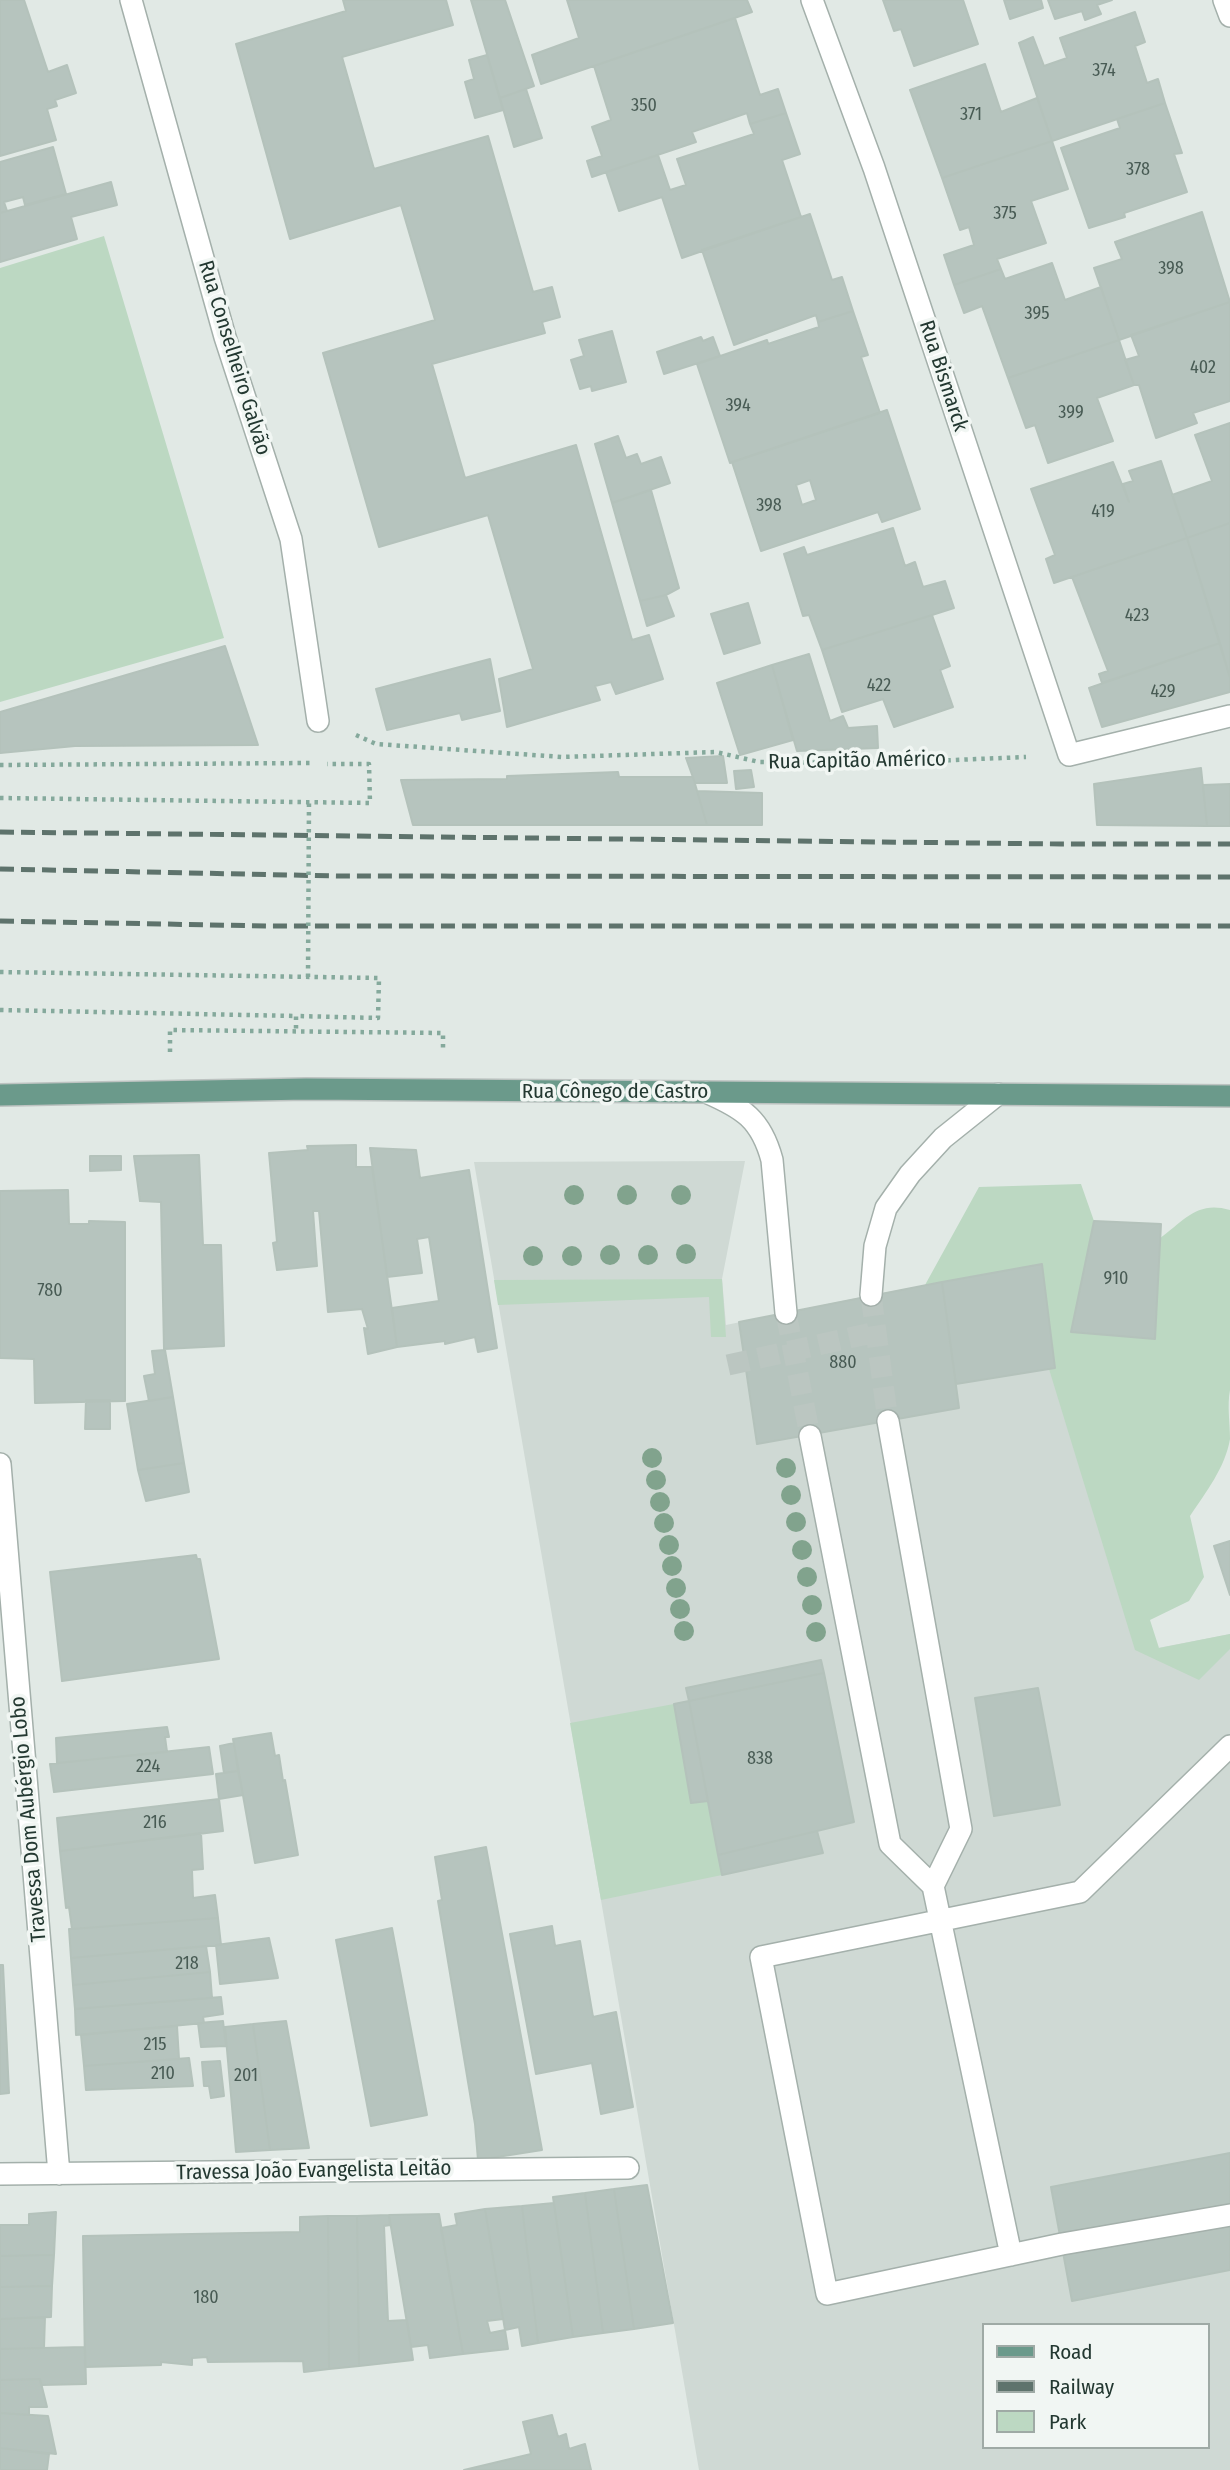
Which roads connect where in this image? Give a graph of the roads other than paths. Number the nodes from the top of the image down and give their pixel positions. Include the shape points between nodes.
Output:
1 (131, 0) edge
2 (812, 0) edge
3 (1224, 0) edge
4 (1230, 16) edge
5 (1230, 716) edge
6 (318, 720) road end
7 (706, 1092) junction
8 (0, 1094) edge
9 (998, 1094) junction
10 (1230, 1096) edge
11 (871, 1295) tunnel mouth
12 (786, 1313) tunnel mouth
13 (888, 1421) tunnel mouth
14 (810, 1436) tunnel mouth
15 (0, 1464) edge
16 (1230, 1746) edge
17 (933, 1886) junction
18 (940, 1920) junction
19 (628, 2168) dead end
20 (0, 2174) edge
21 (59, 2174) junction
22 (1230, 2216) edge
23 (1011, 2255) junction

1 - 6 street, Rua Conselheiro Galvão via 225,337 291,539
2 - 5 street, Rua Bismarck via 874,168 1069,755
3 - 4 street
7 - 8 main road, Rua Cônego de Castro via 306,1089
7 - 9 main road, Rua Cônego de Castro
7 - 12 street via 753,1118 766,1139 772,1160
9 - 10 main road, Rua Cônego de Castro
9 - 11 street via 943,1138 886,1209 875,1245
13 - 17 street via 961,1829
14 - 17 street via 890,1844
15 - 21 street, Travessa Dom Aubérgio Lobo
16 - 18 street via 1080,1892
17 - 18 street
18 - 23 street
18 - 23 street via 761,1957 827,2294
19 - 21 street, Travessa João Evangelista Leitão
20 - 21 street, Travessa João Evangelista Leitão
22 - 23 street

